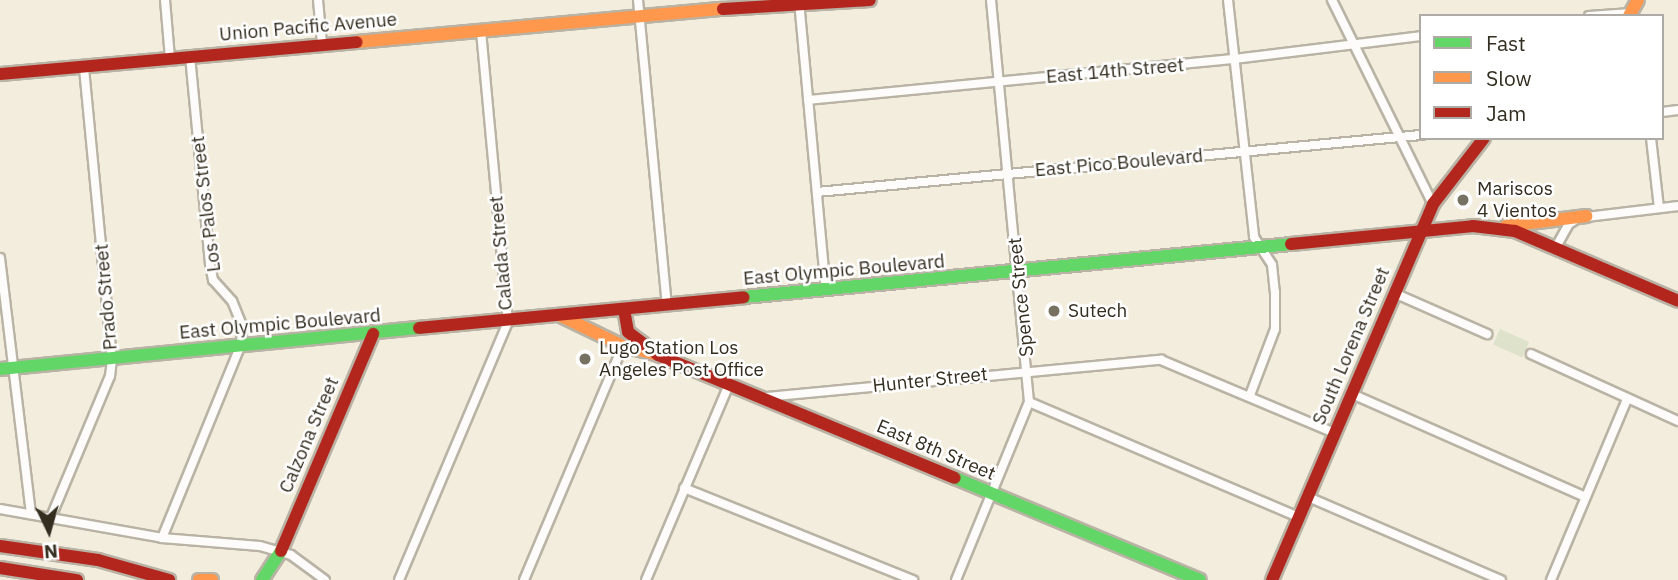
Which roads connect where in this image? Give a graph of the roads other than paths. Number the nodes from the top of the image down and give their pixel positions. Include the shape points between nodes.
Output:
1 (165, 0) edge
2 (318, 0) edge
3 (638, 0) edge
4 (870, 0) edge
5 (991, 0) edge
6 (1228, 0) edge
7 (1332, 0) edge
8 (1638, 0) edge
9 (799, 2) edge
10 (1630, 14) edge
11 (640, 16) junction
12 (481, 31) junction
13 (1419, 36) edge
14 (322, 44) junction
15 (1353, 45) junction
16 (190, 57) junction
17 (170, 58) junction
18 (1234, 60) junction
19 (84, 67) junction
20 (0, 74) edge
21 (999, 82) junction
22 (808, 100) junction
23 (1419, 135) edge
24 (1399, 137) junction
25 (1482, 140) edge
26 (1651, 140) edge
27 (1244, 151) junction
28 (1008, 173) junction
29 (817, 192) junction
30 (1433, 204) junction
31 (1678, 206) edge
32 (1659, 208) junction
33 (1586, 216) junction
34 (1497, 227) junction
35 (1421, 232) junction
36 (1556, 247) junction
37 (1260, 250) junction
38 (0, 258) edge
39 (1018, 273) junction
40 (826, 291) junction
41 (1394, 293) junction
42 (1678, 301) edge
43 (667, 306) junction
44 (624, 309) junction
45 (561, 316) junction
46 (508, 322) junction
47 (373, 334) junction
48 (1487, 334) dead end
49 (623, 346) junction
50 (240, 347) junction
51 (1531, 354) dead end
52 (657, 355) junction
53 (112, 359) junction
54 (17, 368) junction
55 (0, 369) edge
56 (1028, 370) junction
57 (729, 384) junction
58 (1352, 394) junction
59 (1250, 395) junction
60 (763, 398) junction
61 (1627, 399) junction
62 (1029, 402) junction
63 (1678, 421) edge
64 (1335, 433) junction
65 (684, 488) junction
66 (991, 494) junction
67 (1308, 497) junction
68 (1585, 497) junction
69 (0, 509) edge
70 (31, 514) junction
71 (51, 517) junction
72 (1299, 517) junction
73 (162, 538) junction
74 (0, 545) edge
75 (281, 551) junction
76 (0, 568) edge
77 (77, 580) edge
78 (169, 580) edge
79 (199, 580) edge
80 (212, 580) edge
81 (262, 580) edge
82 (278, 580) edge
83 (325, 580) edge
84 (399, 580) edge
85 (524, 580) edge
86 (646, 580) edge
87 (913, 580) edge
88 (956, 580) edge
89 (1200, 580) edge
90 (1272, 580) edge
91 (1501, 580) edge
92 (1551, 580) edge

1 - 17 street
2 - 14 street
3 - 11 street
4 - 9 main road, Union Pacific Avenue
5 - 21 street, Spence Street
6 - 18 street
7 - 15 street
8 - 10 main road
9 - 11 main road, Union Pacific Avenue
9 - 22 street
11 - 12 main road, Union Pacific Avenue
11 - 43 street
12 - 14 main road, Union Pacific Avenue
12 - 46 street, Calada Street
13 - 15 street, East 14th Street
14 - 16 main road, Union Pacific Avenue
15 - 18 street, East 14th Street
15 - 24 street
16 - 17 main road, Union Pacific Avenue
16 - 50 street, Los Palos Street via 210,264 213,279 238,313 243,328
17 - 19 main road, Union Pacific Avenue
18 - 21 street, East 14th Street
18 - 27 street
19 - 20 main road, Union Pacific Avenue
19 - 53 street, Prado Street
21 - 22 street, East 14th Street
21 - 28 street, Spence Street
22 - 29 street
23 - 24 street, East Pico Boulevard
24 - 27 street, East Pico Boulevard
24 - 30 street
25 - 30 main road, South Lorena Street
26 - 32 street
27 - 28 street, East Pico Boulevard
27 - 37 street via 1254,235
28 - 29 street, East Pico Boulevard
28 - 39 street, Spence Street
29 - 40 street
30 - 35 main road, South Lorena Street
31 - 32 street
32 - 33 street
33 - 34 main road
33 - 36 street via 1569,224
34 - 35 main road, East Olympic Boulevard
34 - 36 main road, East Olympic Boulevard
35 - 37 main road, East Olympic Boulevard
35 - 41 main road, South Lorena Street
36 - 42 main road, East Olympic Boulevard
37 - 39 main road, East Olympic Boulevard
37 - 59 street via 1272,265 1275,329
38 - 54 street via 10,353
39 - 40 main road, East Olympic Boulevard
39 - 56 street, Spence Street
40 - 43 main road, East Olympic Boulevard
41 - 48 street
41 - 58 main road, South Lorena Street
43 - 44 main road, East Olympic Boulevard
44 - 45 main road, East Olympic Boulevard
44 - 52 main road, East 8th Street via 628,332
45 - 46 main road, East Olympic Boulevard
45 - 49 main road, East 8th Street
46 - 47 main road, East Olympic Boulevard
46 - 84 street, Calada Street
47 - 50 main road, East Olympic Boulevard
47 - 75 main road, Calzona Street
49 - 52 main road, East 8th Street
49 - 85 street
50 - 53 main road, East Olympic Boulevard
50 - 73 street, Los Palos Street
51 - 61 street
52 - 57 main road, East 8th Street
53 - 54 main road, East Olympic Boulevard
53 - 71 street, Prado Street via 110,376
54 - 55 main road, East Olympic Boulevard
54 - 70 street
56 - 59 street, Hunter Street via 1161,360
56 - 60 street, Hunter Street
56 - 62 street, Spence Street
57 - 60 main road, East 8th Street
57 - 65 street
58 - 64 main road, South Lorena Street
58 - 68 street
59 - 64 street, Hunter Street
60 - 66 main road, East 8th Street
61 - 63 street
61 - 68 street
62 - 66 street, Spence Street
62 - 72 street
64 - 67 main road, South Lorena Street
65 - 86 street
65 - 87 street
66 - 88 street, Spence Street
66 - 89 main road, East 8th Street
67 - 72 main road, South Lorena Street
67 - 91 street
68 - 92 street
69 - 70 street
70 - 71 street
71 - 73 street
72 - 90 main road, South Lorena Street
73 - 75 street
74 - 78 main road via 98,561
75 - 81 main road
75 - 82 main road
75 - 83 street
76 - 77 main road
79 - 80 main road

